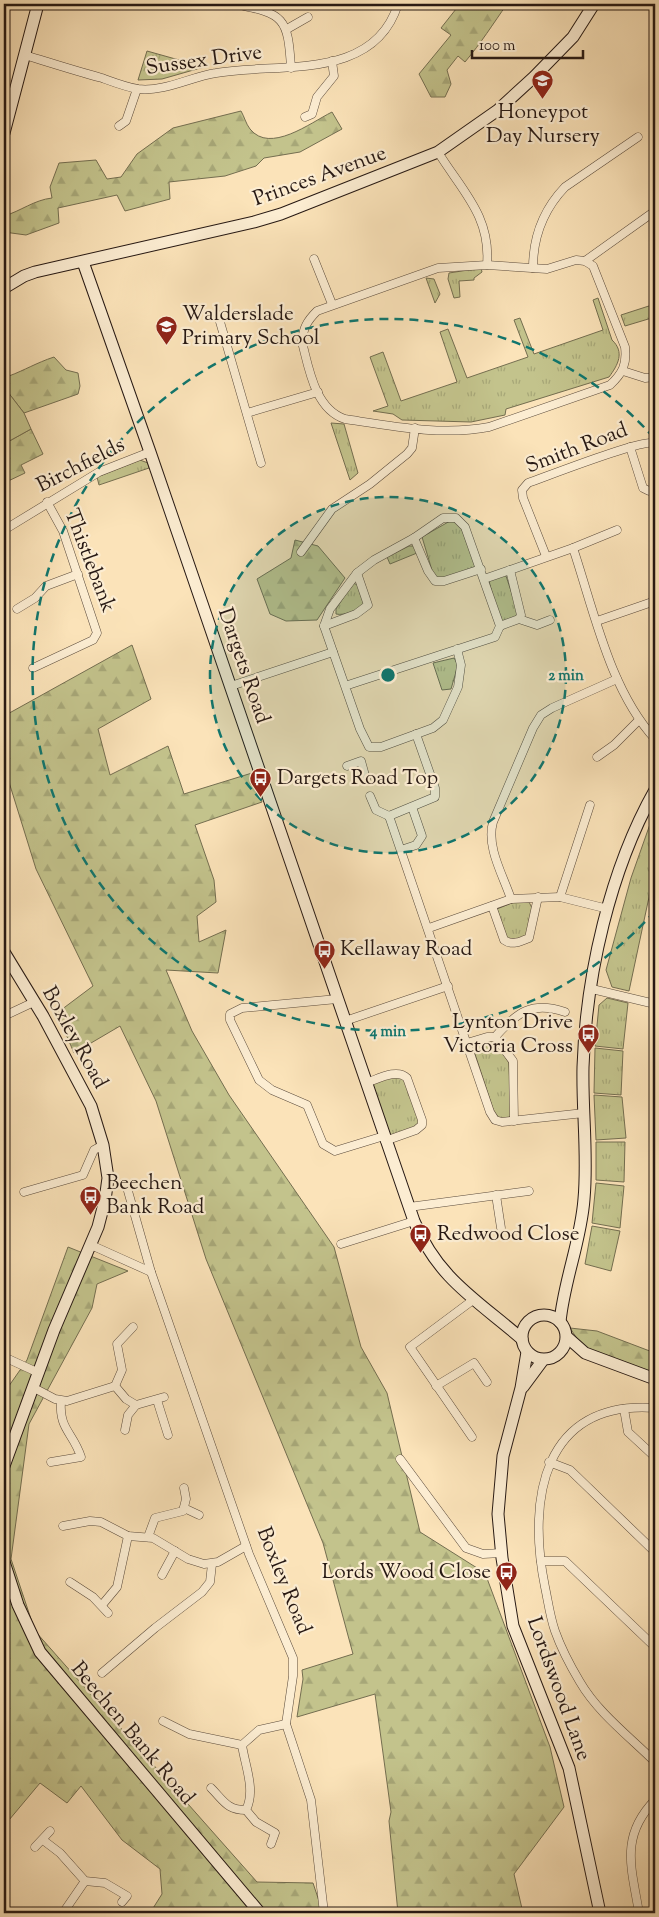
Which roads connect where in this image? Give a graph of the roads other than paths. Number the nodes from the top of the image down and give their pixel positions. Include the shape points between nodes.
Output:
1 (38, 4) edge
2 (235, 4) edge
3 (398, 4) edge
4 (594, 4) edge
5 (308, 17) dead end
6 (287, 29) junction
7 (25, 55) junction
8 (332, 61) junction
9 (291, 68) junction
10 (137, 88) junction
11 (7, 110) edge
12 (305, 117) dead end
13 (119, 126) dead end
14 (4, 133) edge
15 (638, 138) dead end
16 (438, 152) junction
17 (655, 211) edge
18 (314, 259) dead end
19 (585, 261) junction
20 (83, 262) junction
21 (487, 265) junction
22 (533, 268) junction
23 (4, 288) edge
24 (332, 304) junction
25 (218, 314) dead end
26 (623, 371) junction
27 (655, 377) edge
28 (318, 392) junction
29 (247, 413) junction
30 (415, 428) junction
31 (655, 443) edge
32 (630, 447) junction
33 (150, 452) junction
34 (262, 463) dead end
35 (655, 489) edge
36 (47, 502) junction
37 (4, 530) edge
38 (617, 530) dead end
39 (414, 538) junction
40 (573, 548) junction
41 (301, 552) dead end
42 (546, 556) junction
43 (481, 569) junction
44 (510, 570) junction
45 (357, 573) junction
46 (78, 574) junction
47 (484, 579) junction
48 (655, 601) edge
49 (17, 609) dead end
50 (519, 619) junction
51 (550, 620) dead end
52 (597, 621) junction
53 (324, 626) junction
54 (500, 626) junction
55 (457, 649) junction
56 (333, 652) junction
57 (33, 668) dead end
58 (617, 679) junction
59 (231, 686) junction
60 (345, 686) junction
61 (638, 721) junction
62 (416, 734) junction
63 (655, 739) edge
64 (369, 747) junction
65 (597, 757) dead end
66 (361, 761) junction
67 (347, 766) dead end
68 (366, 779) dead end
69 (655, 790) edge
70 (370, 796) dead end
71 (590, 805) dead end
72 (412, 807) junction
73 (390, 816) junction
74 (401, 850) junction
75 (538, 897) junction
76 (560, 897) junction
77 (511, 899) junction
78 (492, 906) junction
79 (608, 908) junction
80 (429, 928) junction
81 (4, 952) edge
82 (448, 986) junction
83 (592, 989) junction
84 (337, 999) junction
85 (34, 1002) junction
86 (655, 1004) edge
87 (565, 1012) dead end
88 (4, 1016) edge
89 (345, 1021) junction
90 (495, 1037) junction
91 (467, 1043) junction
92 (366, 1083) junction
93 (584, 1113) junction
94 (514, 1121) junction
95 (384, 1138) junction
96 (103, 1145) junction
97 (126, 1184) dead end
98 (529, 1191) dead end
99 (24, 1192) dead end
100 (496, 1196) junction
101 (409, 1207) junction
102 (414, 1221) junction
103 (501, 1228) dead end
104 (341, 1244) dead end
105 (91, 1245) junction
106 (151, 1272) junction
107 (563, 1296) junction
108 (473, 1300) junction
109 (542, 1315) junction
110 (500, 1320) junction
111 (530, 1320) junction
112 (560, 1322) junction
113 (133, 1327) dead end
114 (566, 1337) junction
115 (522, 1339) junction
116 (527, 1352) junction
117 (560, 1353) junction
118 (585, 1353) junction
119 (4, 1357) edge
120 (543, 1360) junction
121 (39, 1373) junction
122 (655, 1379) edge
123 (487, 1382) dead end
124 (115, 1386) junction
125 (436, 1386) junction
126 (34, 1388) junction
127 (522, 1388) junction
128 (61, 1401) junction
129 (136, 1405) junction
130 (655, 1408) edge
131 (624, 1409) junction
132 (125, 1430) dead end
133 (168, 1435) dead end
134 (472, 1437) dead end
135 (655, 1457) edge
136 (400, 1459) dead end
137 (51, 1462) dead end
138 (549, 1462) junction
139 (4, 1466) edge
140 (184, 1488) dead end
141 (184, 1508) junction
142 (199, 1515) dead end
143 (63, 1526) dead end
144 (128, 1536) junction
145 (148, 1537) junction
146 (246, 1546) junction
147 (174, 1551) junction
148 (655, 1552) edge
149 (502, 1553) junction
150 (541, 1561) junction
151 (4, 1562) edge
152 (212, 1564) junction
153 (162, 1575) dead end
154 (70, 1582) dead end
155 (102, 1606) junction
156 (108, 1613) dead end
157 (655, 1647) edge
158 (102, 1673) dead end
159 (162, 1720) dead end
160 (286, 1724) junction
161 (242, 1745) junction
162 (655, 1762) edge
163 (211, 1788) dead end
164 (655, 1800) edge
165 (246, 1810) junction
166 (50, 1831) dead end
167 (43, 1840) junction
168 (271, 1844) dead end
169 (35, 1847) dead end
170 (85, 1881) junction
171 (122, 1902) dead end
172 (256, 1912) edge
173 (63, 1913) edge
174 (324, 1913) edge
175 (600, 1913) edge
176 (639, 1913) edge

1 - 7 street
2 - 6 street via 266,10
3 - 8 street, Sussex Drive via 394,17 376,42
4 - 16 street, Princes Avenue via 573,37 534,77 498,110
5 - 6 street
6 - 9 street
7 - 10 street, Sussex Drive
7 - 11 street
8 - 9 street, Sussex Drive
8 - 12 street via 334,76 322,88 312,114
9 - 10 street, Sussex Drive via 242,69 214,73 161,88
10 - 13 street via 126,121
11 - 14 street
15 - 22 street via 565,186 556,196 548,207 538,235
16 - 20 street, Princes Avenue via 275,216
16 - 21 street via 483,224
17 - 19 street
18 - 24 street
19 - 22 street via 576,260 547,269
19 - 26 street via 593,266 625,347
20 - 23 street, Princes Avenue via 24,276
20 - 33 street, Dargets Road
21 - 22 street
21 - 24 street via 438,268
24 - 28 street via 317,311 307,321 303,332 302,342
25 - 29 street
26 - 27 street via 645,378
26 - 30 street via 610,384 592,392 489,427 455,430
28 - 29 street
28 - 30 street via 324,405 336,416
29 - 34 street
30 - 41 street via 412,448 407,454 332,509
31 - 32 street, Smith Road
32 - 35 street via 643,488
32 - 42 street, Smith Road via 528,483 522,490
33 - 36 street, Birchfields via 100,472
33 - 59 street, Dargets Road
36 - 37 street, Birchfields
36 - 46 street, Thistlebank via 63,531
38 - 40 street
39 - 43 street via 435,581
39 - 43 street via 444,518 456,518 465,527
39 - 45 street
40 - 42 street
40 - 52 street
42 - 44 street
43 - 47 street
44 - 47 street
44 - 50 street via 521,612
45 - 53 street via 330,609
45 - 53 street via 368,605 356,614
46 - 49 street via 46,586 35,598
46 - 57 street, Thistlebank via 97,633 93,640
47 - 54 street
48 - 52 street
50 - 51 street via 537,625
50 - 54 street
52 - 58 street
53 - 56 street
54 - 55 street via 495,637
55 - 60 street
55 - 62 street via 461,665 458,687 444,720
56 - 59 street
56 - 60 street
58 - 61 street
58 - 77 street via 552,708 541,715 533,728 491,835
59 - 84 street, Dargets Road
60 - 64 street
61 - 63 street
61 - 65 street
62 - 64 street via 381,747
62 - 72 street via 436,794 432,800
64 - 66 street
66 - 67 street
66 - 68 street
69 - 79 street via 633,837
70 - 73 street via 376,810
71 - 76 street
72 - 73 street
72 - 74 street via 422,836 416,845
73 - 74 street
74 - 80 street
75 - 76 street
75 - 77 street
75 - 78 street via 529,938 517,942 504,940
76 - 79 street
77 - 78 street
78 - 80 street
79 - 83 street
80 - 82 street
81 - 85 street, Boxley Road
82 - 89 street
82 - 91 street
83 - 86 street
83 - 93 street via 584,1058
84 - 89 street, Dargets Road
84 - 95 street via 242,1008 230,1014 230,1020 259,1080 272,1090 307,1104 323,1144 335,1151
85 - 88 street
85 - 96 street, Boxley Road via 91,1106
87 - 90 street via 533,1007 506,1025
89 - 92 street, Dargets Road
90 - 91 street via 487,1036
90 - 94 street via 513,1061
91 - 94 street via 490,1112 495,1120
92 - 95 street, Dargets Road
92 - 95 street via 395,1074 404,1075 422,1120 416,1130
93 - 94 street
93 - 107 street via 584,1200 573,1262
95 - 101 street, Dargets Road
96 - 99 street via 94,1150 83,1175
96 - 105 street via 107,1187
97 - 106 street, Boxley Road
98 - 100 street
100 - 101 street
100 - 103 street
101 - 102 street, Dargets Road
102 - 104 street
102 - 108 street, Dargets Road via 437,1264
105 - 106 street
105 - 121 street via 68,1294
106 - 146 street, Boxley Road
107 - 109 street
107 - 112 street
108 - 110 street, Dargets Road
108 - 125 street via 410,1346
109 - 111 street
109 - 112 street via 552,1316
110 - 111 street
110 - 115 street, Dargets Road
111 - 115 street via 522,1332
112 - 114 street
113 - 124 street via 118,1344 122,1370
114 - 117 street
114 - 118 street
115 - 116 street, Lordswood Lane
116 - 120 street
116 - 127 street, Lordswood Lane
117 - 118 street
117 - 120 street
118 - 122 street
119 - 121 street
120 - 127 street, Lordswood Lane
121 - 126 street
123 - 125 street via 474,1363
124 - 128 street via 74,1400
124 - 129 street
125 - 134 street
126 - 128 street
126 - 139 street
127 - 149 street, Lordswood Lane via 503,1456 498,1514
128 - 137 street via 61,1419 75,1440 81,1457
129 - 132 street via 128,1415
129 - 133 street via 160,1398
130 - 131 street
131 - 135 street via 628,1432
131 - 138 street via 598,1415 583,1423 558,1447
136 - 149 street via 466,1548 483,1554
138 - 148 street via 570,1470
138 - 150 street via 540,1504
140 - 141 street
141 - 142 street
141 - 145 street via 155,1518
143 - 144 street via 96,1521
144 - 145 street
144 - 155 street via 117,1587
145 - 147 street
146 - 152 street
146 - 160 street, Boxley Road via 292,1658 293,1676
147 - 152 street via 195,1562
147 - 153 street
149 - 175 street, Lordswood Lane via 512,1626 569,1768
150 - 157 street via 565,1562
150 - 162 street via 555,1631 580,1682 594,1703
151 - 172 street, Beechen Bank Road via 33,1640 74,1695
152 - 158 street via 210,1582 202,1592
154 - 155 street
155 - 156 street
159 - 161 street via 189,1734
160 - 161 street via 260,1730
160 - 174 street, Boxley Road via 313,1808
161 - 165 street via 250,1789
163 - 165 street via 229,1807
164 - 176 street via 645,1811 632,1842 629,1859
165 - 168 street via 256,1822 275,1833
166 - 167 street
167 - 169 street
167 - 170 street via 60,1853
170 - 171 street via 105,1883 128,1896
170 - 173 street

